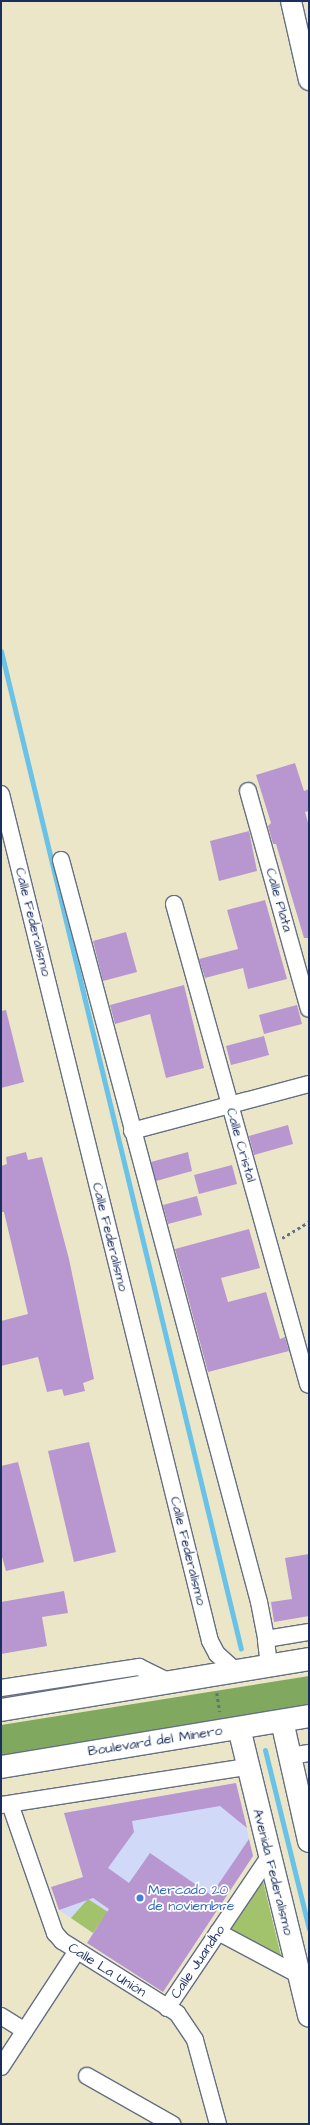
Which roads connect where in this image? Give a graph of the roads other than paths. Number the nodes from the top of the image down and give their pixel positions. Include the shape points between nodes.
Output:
1 (291, 1) edge
2 (309, 80) edge
3 (248, 791) dead end
4 (1, 794) edge
5 (61, 860) dead end
6 (174, 904) dead end
7 (309, 1009) edge
8 (309, 1084) edge
9 (230, 1105) junction
10 (132, 1131) junction
11 (308, 1385) edge
12 (309, 1632) edge
13 (266, 1639) junction
14 (309, 1659) edge
15 (269, 1665) junction
16 (236, 1671) junction
17 (170, 1682) junction
18 (1, 1688) edge
19 (1, 1710) edge
20 (309, 1716) edge
21 (282, 1721) junction
22 (231, 1729) junction
23 (299, 1754) edge
24 (1, 1767) edge
25 (247, 1767) junction
26 (5, 1804) edge
27 (309, 1841) edge
28 (269, 1857) junction
29 (218, 1932) junction
30 (77, 1951) junction
31 (299, 1975) junction
32 (167, 2008) junction
33 (1, 2016) edge
34 (309, 2016) edge
35 (25, 2031) junction
36 (1, 2067) edge
37 (87, 2076) dead end
38 (172, 2124) edge
39 (218, 2124) edge

1 - 2 street
3 - 7 street, Calle Plata
4 - 16 street, Calle Federalismo via 210,1641 217,1654
5 - 10 street
6 - 9 street, Calle Cristal
8 - 9 street
9 - 10 street
9 - 11 street, Calle Cristal
10 - 13 street via 259,1602
12 - 13 street
13 - 15 street
14 - 15 main road
15 - 16 main road
16 - 17 main road
17 - 18 street via 139,1667
17 - 19 main road
20 - 21 main road, Boulevard del Minero
21 - 22 main road, Boulevard del Minero
21 - 23 main road
22 - 24 main road, Boulevard del Minero
22 - 25 main road, Avenida Federalismo
23 - 27 main road
25 - 26 street
25 - 28 main road, Avenida Federalismo
26 - 30 street, Calle La Unión via 55,1933
28 - 29 street, Calle Juandho
28 - 31 main road, Avenida Federalismo
29 - 31 street
29 - 32 street, Calle Juandho
30 - 32 street, Calle La Unión
30 - 35 street
31 - 34 main road, Avenida Federalismo
32 - 39 street, Calle La Unión via 177,2014 195,2040
33 - 35 street
35 - 36 street
37 - 38 street

